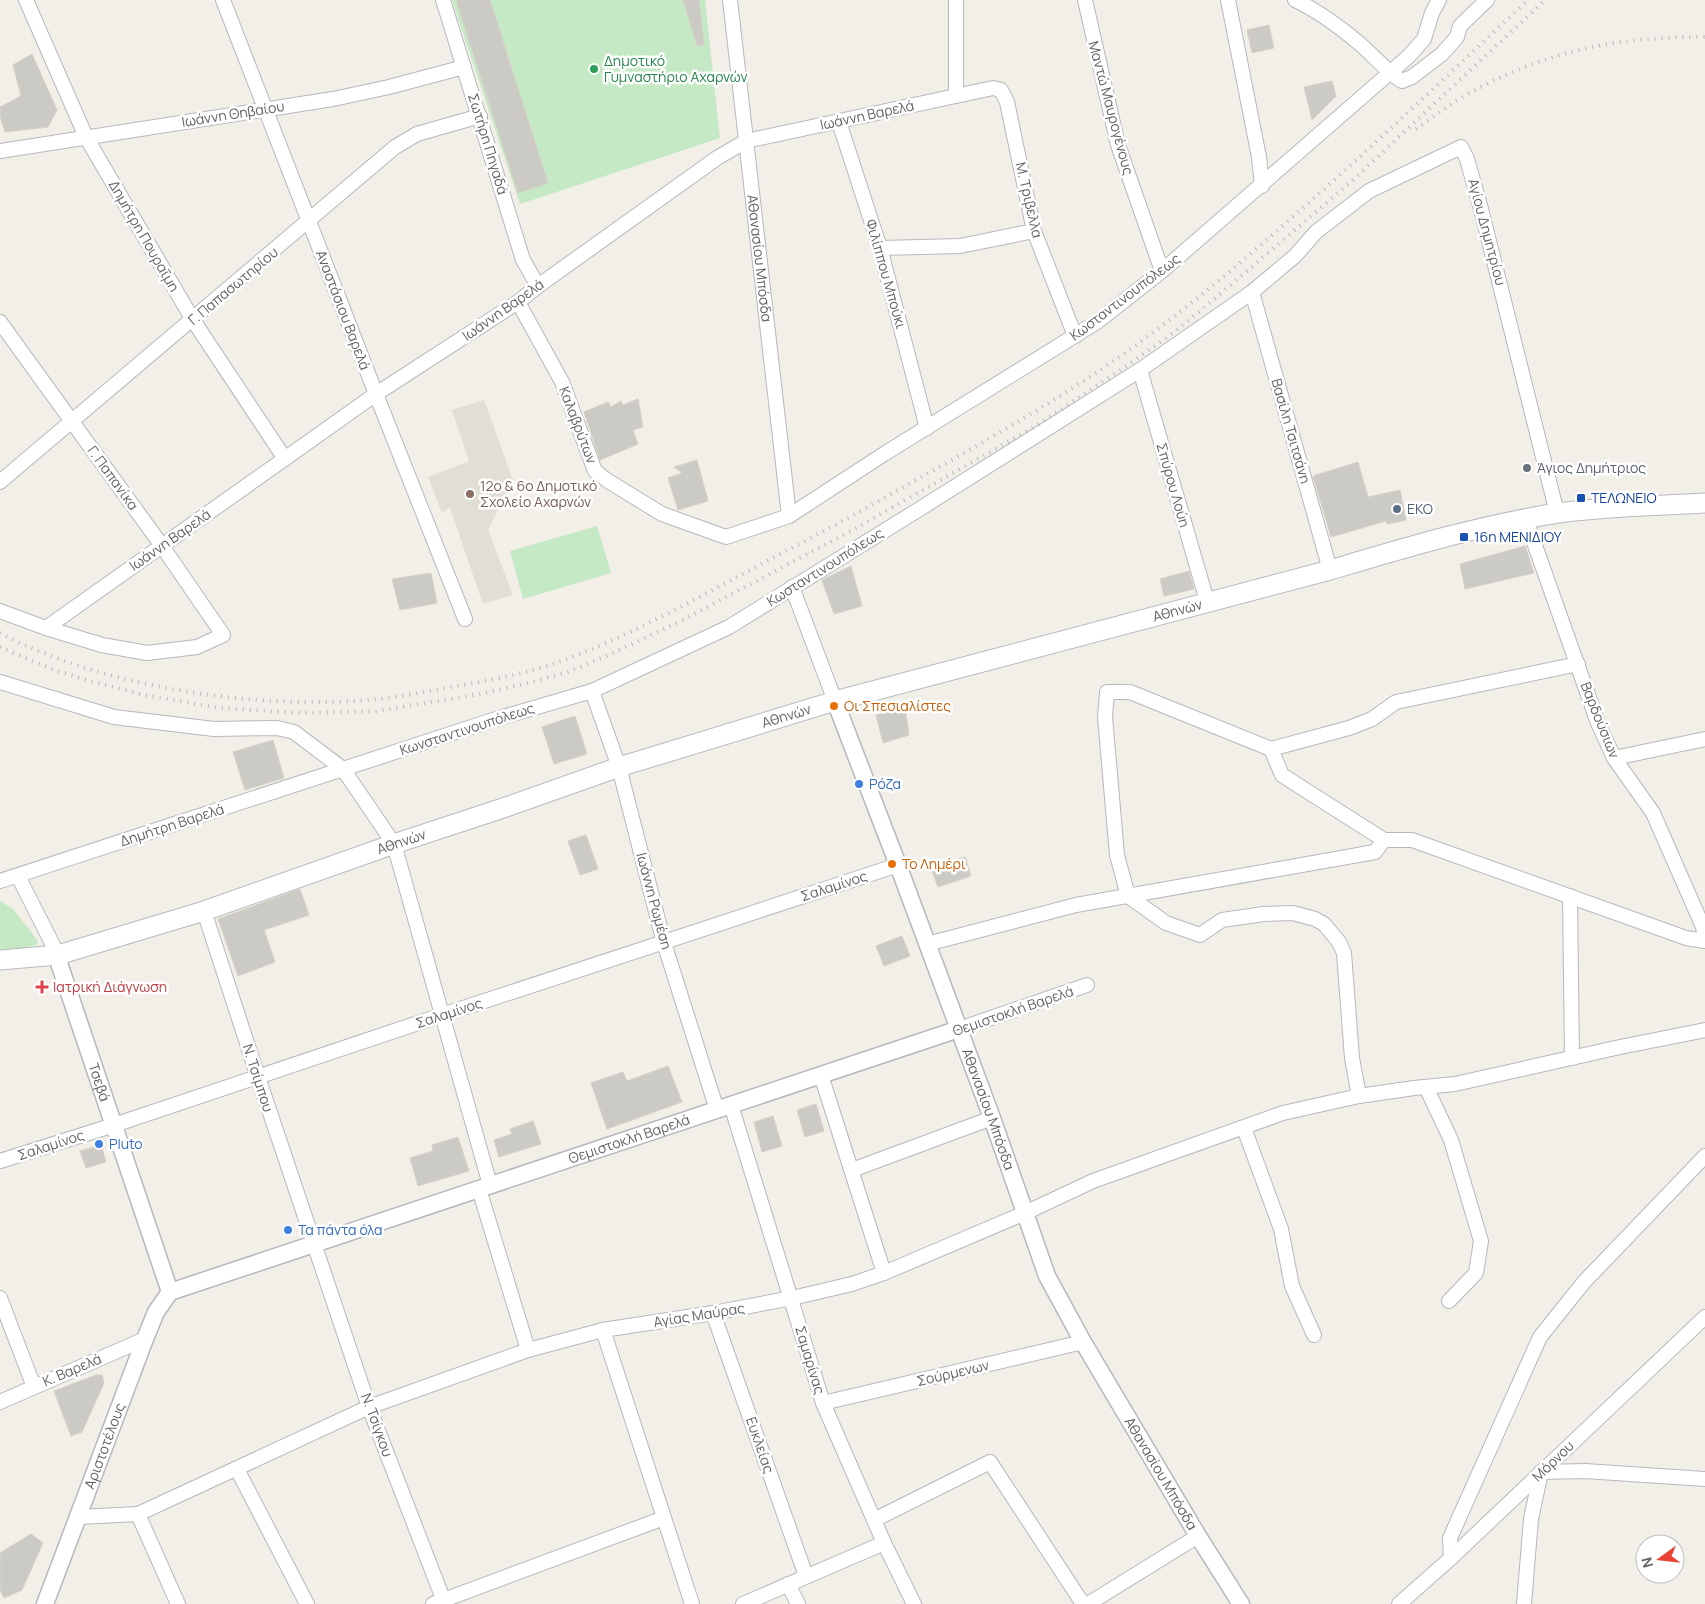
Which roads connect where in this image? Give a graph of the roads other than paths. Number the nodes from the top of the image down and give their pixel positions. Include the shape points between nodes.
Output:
1 (26, 0) edge
2 (224, 0) edge
3 (442, 0) edge
4 (730, 0) edge
5 (956, 0) edge
6 (1085, 0) edge
7 (1228, 0) edge
8 (1295, 0) edge
9 (1439, 0) edge
10 (1487, 0) edge
11 (464, 67) junction
12 (1390, 72) junction
13 (1001, 90) joint
14 (956, 96) junction
15 (266, 110) junction
16 (480, 116) junction
17 (839, 122) junction
18 (86, 137) junction
19 (746, 141) junction
20 (0, 150) edge
21 (1262, 186) junction
22 (309, 221) junction
23 (1034, 231) junction
24 (880, 248) junction
25 (1295, 256) joint
26 (1162, 271) junction
27 (538, 286) junction
28 (1252, 292) junction
29 (518, 302) junction
30 (193, 320) junction
31 (0, 322) edge
32 (1074, 336) junction
33 (1140, 370) junction
34 (376, 394) junction
35 (71, 422) junction
36 (926, 428) junction
37 (285, 459) junction
38 (0, 482) edge
39 (1705, 503) edge
40 (1557, 514) junction
41 (789, 516) junction
42 (1526, 520) junction
43 (726, 537) joint
44 (162, 546) junction
45 (1330, 570) junction
46 (792, 588) junction
47 (1207, 601) junction
48 (0, 611) edge
49 (465, 619) dead end
50 (46, 628) junction
51 (1578, 664) junction
52 (0, 682) edge
53 (592, 691) junction
54 (835, 701) junction
55 (1705, 739) edge
56 (1270, 749) junction
57 (1614, 758) junction
58 (619, 767) junction
59 (343, 769) junction
60 (1384, 840) junction
61 (394, 844) junction
62 (898, 865) junction
63 (18, 876) junction
64 (0, 881) edge
65 (1128, 896) junction
66 (1570, 896) junction
67 (204, 911) junction
68 (1705, 940) edge
69 (664, 943) junction
70 (927, 944) junction
71 (58, 955) junction
72 (0, 960) edge
73 (1087, 985) dead end
74 (442, 1015) junction
75 (959, 1029) junction
76 (1705, 1030) edge
77 (1572, 1058) junction
78 (821, 1075) junction
79 (258, 1077) junction
80 (1426, 1087) junction
81 (1359, 1096) junction
82 (724, 1108) junction
83 (992, 1118) junction
84 (114, 1125) junction
85 (1244, 1128) junction
86 (1705, 1156) edge
87 (0, 1161) edge
88 (852, 1170) junction
89 (485, 1187) junction
90 (1025, 1213) junction
91 (315, 1244) junction
92 (884, 1273) junction
93 (170, 1292) junction
94 (0, 1298) edge
95 (792, 1298) junction
96 (1449, 1301) dead end
97 (714, 1313) junction
98 (1705, 1317) edge
99 (603, 1330) junction
100 (1314, 1335) dead end
101 (145, 1339) junction
102 (1083, 1342) junction
103 (528, 1350) junction
104 (34, 1387) junction
105 (0, 1402) edge
106 (823, 1403) junction
107 (369, 1407) junction
108 (237, 1469) junction
109 (1541, 1472) junction
110 (1705, 1479) edge
111 (138, 1514) junction
112 (78, 1517) junction
113 (664, 1518) junction
114 (874, 1520) junction
115 (1198, 1536) junction
116 (884, 1543) junction
117 (1451, 1558) junction
118 (806, 1576) junction
119 (788, 1584) junction
120 (440, 1603) edge
121 (45, 1604) edge
122 (178, 1604) edge
123 (308, 1604) edge
124 (692, 1604) edge
125 (743, 1604) edge
126 (798, 1604) edge
127 (914, 1604) edge
128 (1083, 1604) edge
129 (1088, 1604) edge
130 (1241, 1604) edge
131 (1399, 1604) edge
132 (1524, 1604) edge

1 - 18 street, Δημήτρη Πουραΐμη
2 - 15 street, Αναστάσιου Βαρελά
3 - 11 street, Σωτήρη Πηγαδά
4 - 19 street, Αθανασίου Μπόσδα
5 - 14 street
6 - 26 street, Μαντώ Μαυρογένους via 1118,145
7 - 21 street
8 - 12 street via 1361,44
9 - 12 street, Κωσταντινουπόλεως via 1424,38
10 - 12 street via 1460,26 1457,37 1442,54 1412,77 1402,80
11 - 15 street, Ιωάννη Θηβαίου via 389,87
11 - 16 street, Σωτήρη Πηγαδά
12 - 21 street, Κωσταντινουπόλεως
13 - 14 street, Ιωάννη Βαρελά via 994,88
13 - 23 street, Μ. Τριβελλα via 1007,102
14 - 17 street, Ιωάννη Βαρελά
15 - 18 street, Ιωάννη Θηβαίου
15 - 22 street, Αναστάσιου Βαρελά
16 - 22 street, Γ. Παπασωτηρίου via 417,134 395,147
16 - 27 street, Σωτήρη Πηγαδά via 523,260
17 - 19 street, Ιωάννη Βαρελά
17 - 24 street, Φιλίππου Μπούκι
18 - 20 street, Ιωάννη Θηβαίου
18 - 30 street, Δημήτρη Πουραΐμη
19 - 27 street, Ιωάννη Βαρελά via 717,158
19 - 41 street, Αθανασίου Μπόσδα
21 - 26 street, Κωσταντινουπόλεως
22 - 30 street, Γ. Παπασωτηρίου
22 - 34 street, Αναστάσιου Βαρελά
23 - 24 street via 960,246
23 - 32 street, Μ. Τριβελλα
24 - 36 street, Φιλίππου Μπούκι
25 - 28 street, Κωσταντινουπόλεως
25 - 40 street, Αγίου Δημητρίου via 1316,232 1369,191 1461,148 1482,210
26 - 32 street, Κωσταντινουπόλεως
27 - 29 street, Ιωάννη Βαρελά
28 - 33 street, Κωσταντινουπόλεως
28 - 45 street, Βασίλη Τσιτσάνη
29 - 34 street, Ιωάννη Βαρελά
29 - 43 street, Καλαβρύτων via 562,382 595,471 662,514
30 - 35 street, Γ. Παπασωτηρίου
30 - 37 street, Δημήτρη Πουραΐμη
31 - 35 street, Γ. Παπανίκα
32 - 36 street, Κωσταντινουπόλεως
33 - 46 street, Κωσταντινουπόλεως
33 - 47 street, Σπύρου Λούη
34 - 37 street, Ιωάννη Βαρελά
34 - 49 street, Αναστάσιου Βαρελά
35 - 38 street, Γ. Παπασωτηρίου
35 - 44 street, Γ. Παπανίκα
36 - 41 street, Κωσταντινουπόλεως
37 - 44 street, Ιωάννη Βαρελά
39 - 40 main road, Αθηνών
40 - 42 main road, Αθηνών
41 - 43 street, Κωσταντινουπόλεως
42 - 45 main road, Αθηνών via 1406,548
42 - 51 street, Βαρδούσιων
44 - 50 street, Ιωάννη Βαρελά
44 - 50 street, Γ. Παπανίκα via 223,635 197,647 147,653 102,645
45 - 47 main road, Αθηνών
46 - 53 street, Κωσταντινουπόλεως via 728,626
46 - 54 street, Αθανασίου Μπόσδα
47 - 54 main road, Αθηνών
48 - 50 street
51 - 56 street via 1396,702 1372,719 1349,728
51 - 57 street, Βαρδούσιων
52 - 59 street via 114,717 214,729 277,728 294,732
53 - 58 street, Ιωάννη Ρωμέση
53 - 59 street, Κωνσταντινουπόλεως
54 - 58 main road, Αθηνών
54 - 62 street, Αθανασίου Μπόσδα
55 - 57 street
56 - 60 street via 1282,775
56 - 65 street via 1130,692 1107,692 1105,717 1117,855
57 - 68 street, Βαρδούσιων via 1653,813 1703,927
58 - 61 main road, Αθηνών
58 - 69 street, Ιωάννη Ρωμέση
59 - 61 street
59 - 63 street, Δημήτρη Βαρελά
60 - 65 street via 1375,852
60 - 66 street via 1412,840
61 - 67 main road, Αθηνών
61 - 74 street
62 - 69 street, Σαλαμίνος
62 - 70 street, Αθανασίου Μπόσδα
63 - 64 street, Δημήτρη Βαρελά
63 - 71 street, Τσεβά
65 - 70 street via 1076,905
65 - 81 street via 1166,923 1200,934 1222,920 1264,914 1293,913 1324,924 1344,953 1352,1058
66 - 68 street via 1686,938
66 - 77 street
67 - 71 main road, Αθηνών
67 - 79 street, N. Τσίμπου
69 - 74 street, Σαλαμίνος
69 - 82 street, Ιωάννη Ρωμέση
70 - 75 street, Αθανασίου Μπόσδα
71 - 72 main road, Αθηνών
71 - 84 street, Τσεβά
73 - 75 street, Θεμιστοκλή Βαρελά
74 - 79 street, Σαλαμίνος
74 - 89 street
75 - 78 street, Θεμιστοκλή Βαρελά
75 - 83 street, Αθανασίου Μπόσδα
76 - 77 street, Αγίας Μαύρας
77 - 80 street, Αγίας Μαύρας via 1455,1084
78 - 82 street, Θεμιστοκλή Βαρελά
78 - 88 street
79 - 84 street, Σαλαμίνος
79 - 91 street, N. Τσίμπου
80 - 81 street, Αγίας Μαύρας
80 - 96 street via 1451,1140 1481,1240 1476,1272
81 - 85 street, Αγίας Μαύρας via 1283,1114
82 - 89 street, Θεμιστοκλή Βαρελά
82 - 95 street, Σαμαρίνας
83 - 88 street
83 - 90 street, Αθανασίου Μπόσδα
84 - 87 street, Σαλαμίνος
84 - 93 street, Τσεβά
85 - 90 street, Αγίας Μαύρας via 1092,1181
85 - 100 street via 1282,1229 1292,1286
86 - 117 street via 1584,1282 1540,1336 1450,1538
88 - 92 street
89 - 91 street, Θεμιστοκλή Βαρελά
89 - 103 street
90 - 92 street, Αγίας Μαύρας
90 - 102 street, Αθανασίου Μπόσδα via 1047,1276
91 - 93 street, Θεμιστοκλή Βαρελά
91 - 107 street, Ν. Τσίγκου
92 - 95 street, Αγίας Μαύρας
93 - 101 street, Αριστοτέλους via 156,1312
94 - 104 street
95 - 97 street, Αγίας Μαύρας
95 - 106 street, Σαμαρίνας
97 - 99 street, Αγίας Μαύρας
97 - 118 street, Ευκλείας
98 - 109 street, Μόρνου
99 - 103 street, Αγίας Μαύρας
99 - 113 street
101 - 104 street, Κ. Βαρελά
101 - 112 street, Αριστοτέλους
102 - 106 street, Σούρμενων
102 - 115 street, Αθανασίου Μπόσδα
103 - 107 street, Αγίας Μαύρας
104 - 105 street, Κ. Βαρελά
106 - 114 street, Σαμαρίνας
107 - 108 street, Αγίας Μαύρας
107 - 120 street, Ν. Τσίγκου
108 - 111 street, Αγίας Μαύρας
108 - 123 street
109 - 110 street via 1585,1471
109 - 117 street, Μόρνου
109 - 132 street via 1531,1519
111 - 112 street
111 - 122 street
112 - 121 street, Αριστοτέλους
113 - 120 street
113 - 124 street
114 - 116 street, Σαμαρίνας
114 - 128 street via 990,1462
115 - 129 street
115 - 130 street, Αθανασίου Μπόσδα
116 - 118 street
116 - 127 street, Σαμαρίνας
117 - 131 street, Μόρνου
118 - 119 street
119 - 125 street
119 - 126 street

